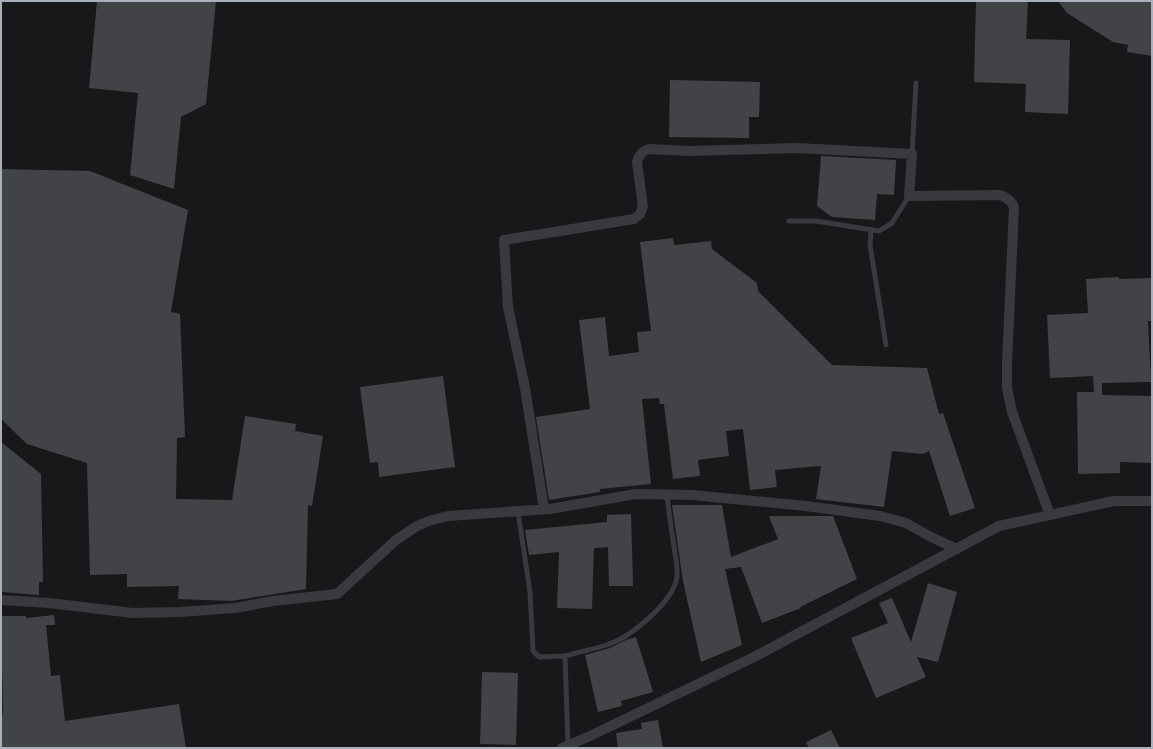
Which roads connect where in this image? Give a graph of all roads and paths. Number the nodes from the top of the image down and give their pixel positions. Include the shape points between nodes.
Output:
1 (916, 82) dead end
2 (912, 154) junction
3 (909, 196) junction
4 (790, 221) dead end
5 (871, 230) junction
6 (886, 345) dead end
7 (667, 495) junction
8 (1152, 501) edge
9 (544, 509) junction
10 (518, 512) junction
11 (1050, 515) junction
12 (957, 549) junction
13 (1, 600) edge
14 (565, 656) junction
15 (565, 747) edge

1 - 2 lane
2 - 3 street
2 - 9 street via 797,148 649,150 642,153 637,162 643,207 634,219 504,240 508,307 525,388
3 - 5 lane via 888,227 879,231
3 - 11 street via 1000,195 1008,198 1014,207 1007,388 1015,423
4 - 5 lane via 816,221
5 - 6 lane via 870,245
7 - 9 street via 636,494
7 - 12 street via 806,506 880,516 906,523
7 - 14 lane via 677,571 672,592 645,621 627,635 610,644
8 - 11 street via 1114,501
9 - 10 street
10 - 13 street via 448,516 417,526 396,540 337,594 235,608 180,612 133,612
10 - 14 lane via 530,592 533,651 539,657
11 - 12 street via 999,526
12 - 15 street via 754,657
14 - 15 lane

